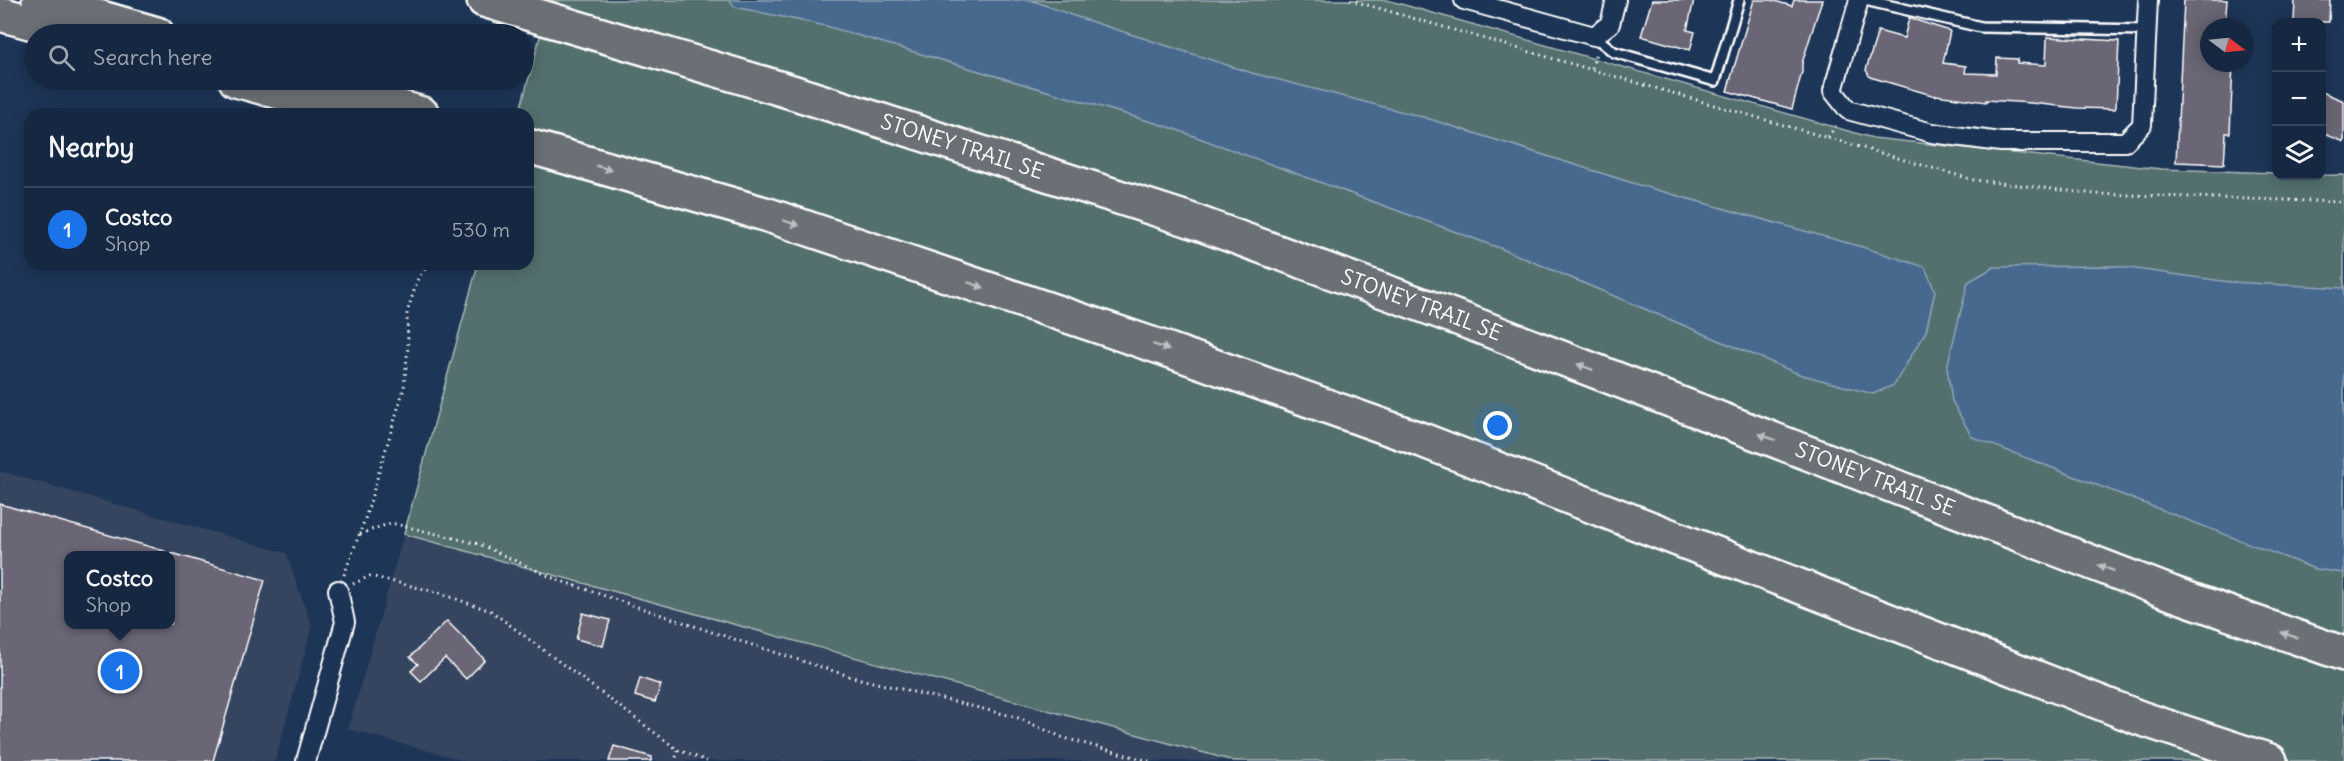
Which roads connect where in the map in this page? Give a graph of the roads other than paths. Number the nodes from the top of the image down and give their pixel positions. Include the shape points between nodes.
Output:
1 (39, 0) edge
2 (484, 0) edge
3 (1464, 0) edge
4 (1616, 0) edge
5 (1739, 0) edge
6 (1859, 0) edge
7 (1865, 0) edge
8 (2148, 0) edge
9 (0, 14) edge
10 (37, 24) edge
11 (123, 24) edge
12 (2147, 30) junction
13 (1594, 36) junction
14 (272, 90) edge
15 (341, 90) edge
16 (338, 108) edge
17 (402, 108) edge
18 (538, 153) edge
19 (338, 590) road end
20 (2344, 654) edge
21 (306, 761) edge
22 (2270, 761) edge

1 - 11 highway
20 -> 2 highway, STONEY TRAIL SE via 2171,593 1463,320 1187,219 792,92
3 - 13 street
4 - 13 street via 1610,24
5 - 13 lane via 1715,81 1614,52
6 - 12 street via 1833,91 1848,110 1932,133 2001,142 2125,142 2142,125
7 - 12 lane via 1981,27
8 - 12 street
9 - 10 highway
14 - 16 highway
15 - 17 highway
18 -> 22 highway via 768,215 1160,347 1422,440 2140,718
19 - 21 street via 345,622

